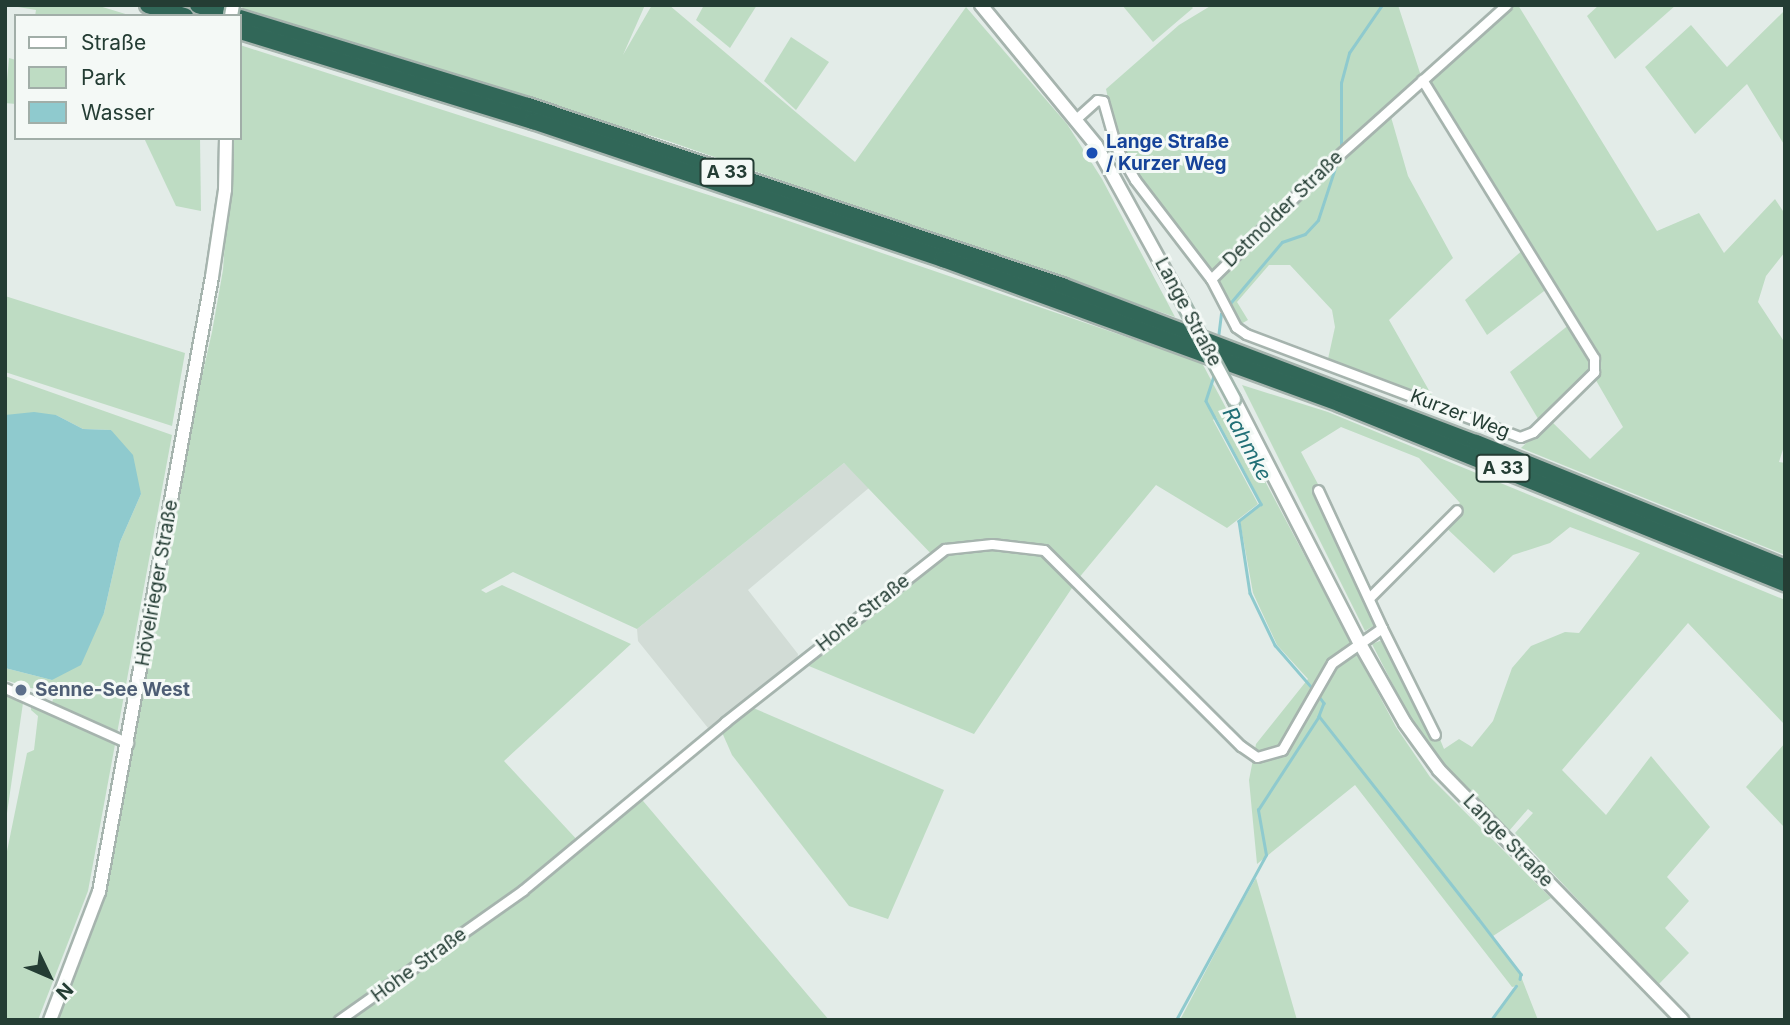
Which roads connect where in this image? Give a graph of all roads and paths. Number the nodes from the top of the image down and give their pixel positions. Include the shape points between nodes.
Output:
1 (148, 5) edge
2 (198, 5) edge
3 (981, 5) edge
4 (1506, 5) edge
5 (178, 14) edge
6 (226, 14) edge
7 (242, 19) edge
8 (242, 33) edge
9 (1422, 80) junction
10 (1078, 117) junction
11 (226, 140) edge
12 (1210, 279) junction
13 (1214, 350) junction
14 (1318, 490) dead end
15 (1457, 510) dead end
16 (1785, 568) edge
17 (1785, 583) edge
18 (1369, 598) junction
19 (1382, 628) junction
20 (1359, 642) junction
21 (5, 688) edge
22 (1435, 735) dead end
23 (128, 743) junction
24 (50, 1020) edge
25 (338, 1020) edge
26 (1682, 1020) edge

1 - 5 highway
2 - 6 highway
3 - 10 street, Lange Straße
4 - 9 street, Detmolder Straße
7 - 13 highway, A 33 via 814,200
8 - 13 highway, A 33 via 812,214
9 - 12 street, Detmolder Straße
9 - 12 street, Kurzer Weg via 1594,358 1594,372 1534,432 1520,437 1246,334 1226,311
10 - 12 street, Detmolder Straße via 1097,100 1103,102 1116,147 1135,180
10 - 20 street, Lange Straße, bridge via 1114,173 1180,296
11 - 23 street, Hövelrieger Straße via 225,190 212,277
13 - 16 highway, A 33
13 - 17 highway, A 33
14 - 18 street
15 - 18 street
18 - 19 street
19 - 20 street
19 - 22 street
20 - 25 street, Hohe Straße via 1332,663 1282,750 1270,757 1254,756 1044,550 992,544 945,549 725,722 523,890
20 - 26 street, Lange Straße via 1405,723 1439,770
21 - 23 street
23 - 24 street, Hövelrieger Straße via 99,892

